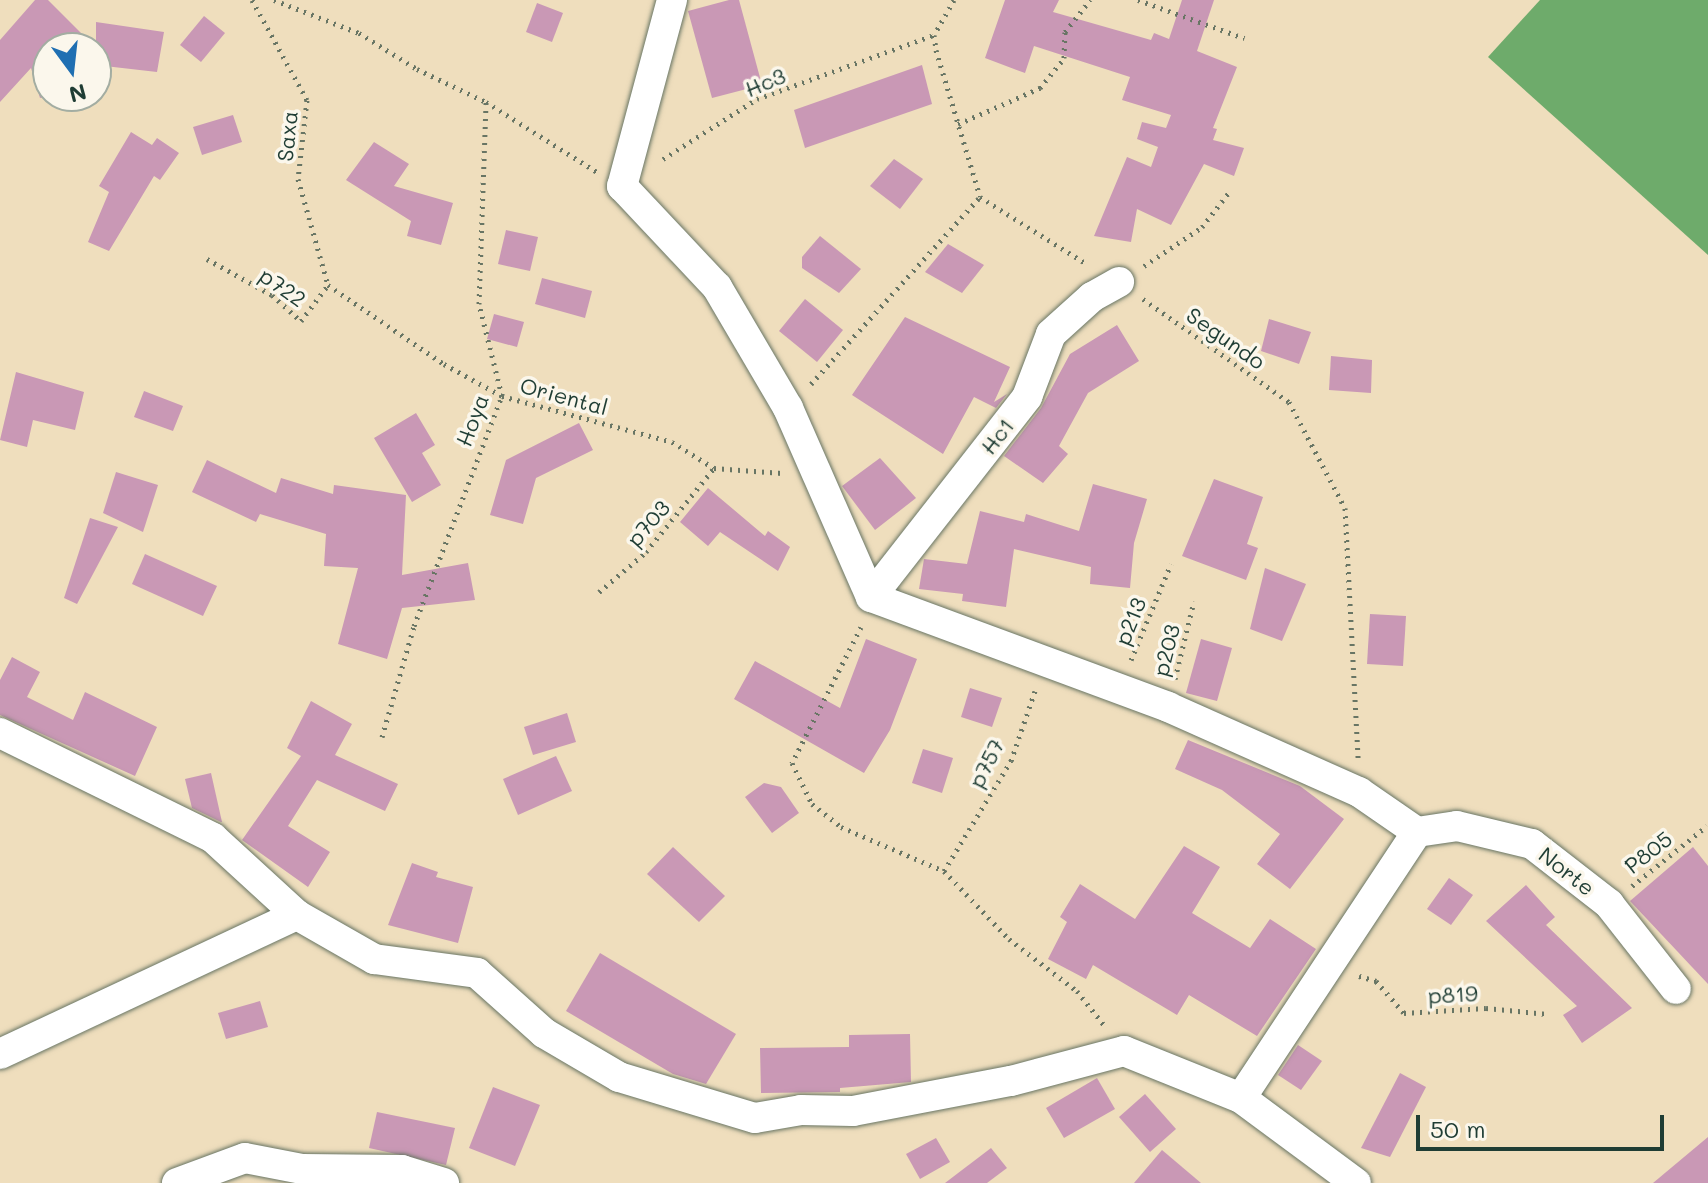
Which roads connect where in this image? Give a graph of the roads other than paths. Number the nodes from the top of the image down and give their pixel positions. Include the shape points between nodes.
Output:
1 (672, 0) edge
2 (1119, 282) road end
3 (871, 597) junction
4 (0, 733) edge
5 (1417, 832) junction
6 (297, 915) junction
7 (1676, 989) dead end
8 (0, 1054) edge
9 (1241, 1098) junction
10 (177, 1183) edge
11 (444, 1183) edge
12 (1356, 1183) edge

1 - 3 street via 622,186 717,287 788,408
2 - 3 street, Hc1 via 1092,297 1051,334 1027,397
3 - 5 street via 1168,707 1359,792
4 - 6 street via 213,838
5 - 7 street, Norte via 1457,826 1532,844 1609,904
5 - 9 street
6 - 8 street
6 - 9 street via 374,959 477,973 544,1033 619,1077 755,1118 867,1108 1011,1081 1124,1051
9 - 12 street
10 - 11 street via 245,1158 302,1169 402,1170

